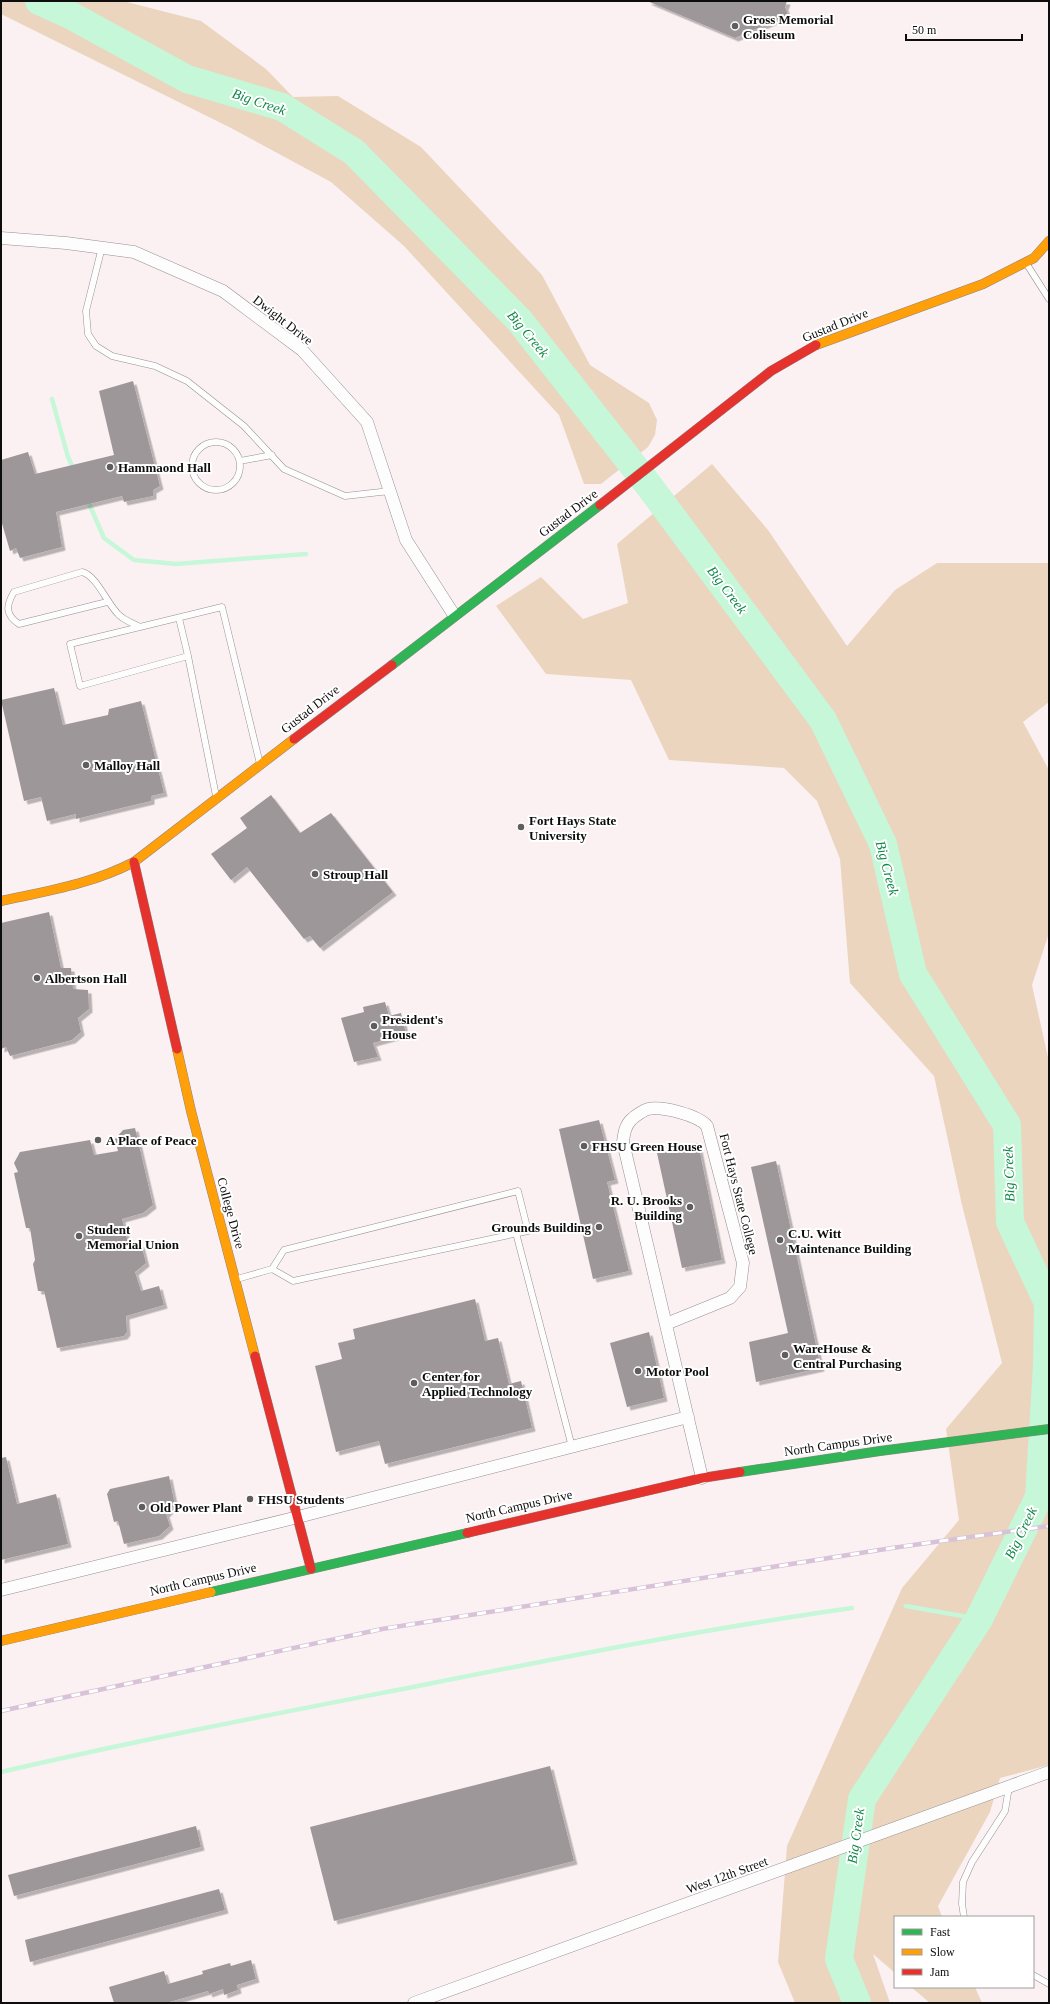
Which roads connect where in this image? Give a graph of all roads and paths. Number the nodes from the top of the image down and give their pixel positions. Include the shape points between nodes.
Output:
1 (1, 238) edge
2 (1049, 241) edge
3 (102, 247) junction
4 (1025, 262) junction
5 (1049, 299) edge
6 (272, 454) junction
7 (240, 461) junction
8 (390, 491) junction
9 (107, 602) junction
10 (454, 616) junction
11 (180, 618) junction
12 (140, 627) junction
13 (188, 656) junction
14 (260, 765) junction
15 (217, 798) junction
16 (134, 862) junction
17 (1, 901) edge
18 (516, 1233) junction
19 (272, 1269) junction
20 (235, 1280) junction
21 (666, 1324) junction
22 (688, 1417) junction
23 (1049, 1429) edge
24 (572, 1447) junction
25 (702, 1478) junction
26 (298, 1517) junction
27 (311, 1569) junction
28 (1, 1590) edge
29 (1, 1641) edge
30 (1049, 1772) edge
31 (1009, 1787) junction
32 (964, 1916) edge
33 (1034, 1976) edge
34 (1049, 1984) edge
35 (414, 2003) edge

1 - 3 street, Dwight Drive
2 - 4 street, Gustad Drive via 1034,258
3 - 6 lane via 86,311 88,334 96,346 112,356 155,366 187,381 244,426
3 - 8 street, Dwight Drive via 134,252 223,291 302,350 367,422
4 - 5 lane
4 - 10 street, Gustad Drive via 983,284 812,346 771,371
6 - 7 lane
6 - 8 lane via 284,468 345,496
7 - 7 lane via 240,469 233,483 218,490 203,486 193,474 193,458 210,443 225,444 232,448
8 - 10 street, Dwight Drive via 406,540
9 - 9 lane via 93,579 82,572 14,592 7,611 12,620 19,624
9 - 12 lane via 119,616
10 - 14 street, Gustad Drive
11 - 12 lane
11 - 13 lane
11 - 14 lane via 222,607
12 - 13 lane via 70,644 80,686
13 - 15 lane
14 - 15 street, Gustad Drive
15 - 16 street, Gustad Drive
16 - 17 street, Gustad Drive via 97,880
16 - 20 street, College Drive via 191,1111
18 - 19 lane via 293,1281
18 - 19 lane via 528,1231 518,1190 284,1250
18 - 24 lane
19 - 20 lane
20 - 26 street, College Drive
21 - 21 street, Fort Hays State College via 730,1298 740,1287 743,1263 707,1126 703,1120 688,1114 648,1109 632,1118 626,1127 623,1142
21 - 22 street, Fort Hays State College
22 - 24 street
22 - 25 street, Fort Hays State College
23 - 25 street, North Campus Drive
24 - 26 street
25 - 27 street, North Campus Drive
26 - 27 street, College Drive
26 - 28 street
27 - 29 street, North Campus Drive
30 - 31 street, West 12th Street
31 - 32 lane via 1005,1811 972,1862 963,1882
31 - 35 street, West 12th Street
33 - 34 lane

